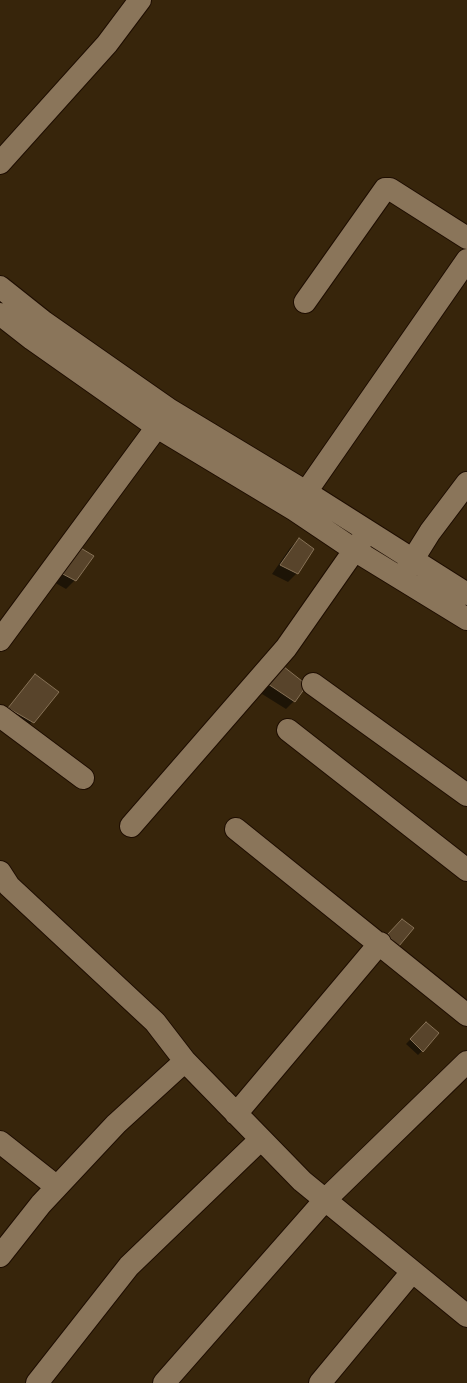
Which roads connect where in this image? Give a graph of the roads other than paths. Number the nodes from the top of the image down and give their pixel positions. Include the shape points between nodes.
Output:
1 (140, 0) edge
2 (0, 163) edge
3 (467, 238) edge
4 (467, 260) edge
5 (0, 287) edge
6 (305, 302) dead end
7 (0, 314) edge
8 (163, 418) junction
9 (467, 483) edge
10 (306, 492) junction
11 (368, 530) junction
12 (356, 551) junction
13 (413, 560) junction
14 (401, 578) junction
15 (467, 594) edge
16 (467, 619) edge
17 (0, 640) edge
18 (313, 684) dead end
19 (0, 716) edge
20 (288, 730) dead end
21 (82, 778) dead end
22 (467, 795) edge
23 (132, 826) dead end
24 (236, 829) dead end
25 (467, 870) edge
26 (3, 886) edge
27 (380, 943) junction
28 (467, 1015) edge
29 (185, 1061) junction
30 (467, 1062) edge
31 (236, 1114) junction
32 (260, 1140) junction
33 (0, 1142) edge
34 (57, 1187) junction
35 (325, 1200) junction
36 (0, 1256) edge
37 (412, 1272) junction
38 (467, 1316) edge
39 (37, 1383) edge
40 (164, 1383) edge
41 (320, 1383) edge

1 - 2 street via 107,44
3 - 6 street via 390,188 385,189
4 - 10 street
5 - 8 street
7 - 8 street via 32,339
8 - 10 street
8 - 12 street
8 - 17 street
9 - 13 street via 430,532
10 - 11 street
11 - 12 street
11 - 13 street
12 - 14 street
12 - 23 street via 286,648
13 - 14 street
13 - 15 street
14 - 16 street
18 - 22 street
19 - 21 street
20 - 25 street
24 - 27 street
26 - 29 street via 155,1022
27 - 28 street
27 - 31 street
29 - 31 street
29 - 34 street via 116,1124
30 - 35 street
31 - 32 street
32 - 35 street
32 - 39 street via 129,1266
33 - 34 street
34 - 36 street
35 - 37 street
35 - 40 street
37 - 38 street
37 - 41 street

